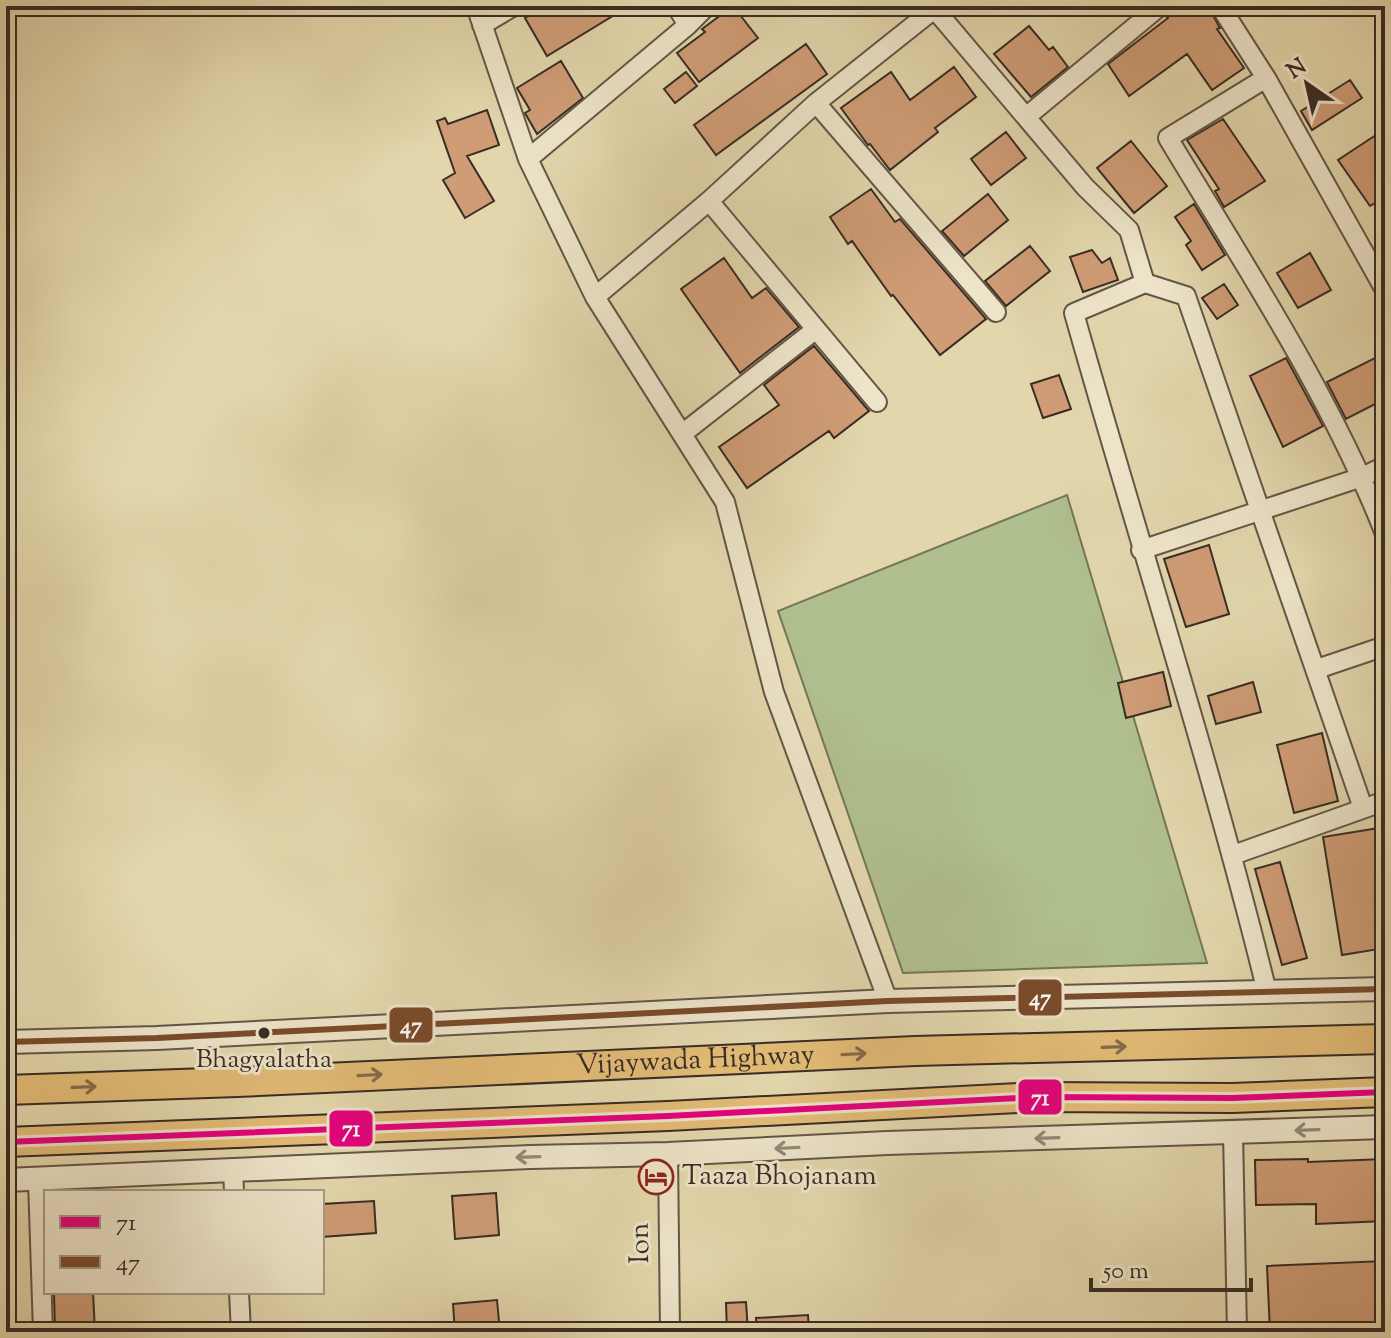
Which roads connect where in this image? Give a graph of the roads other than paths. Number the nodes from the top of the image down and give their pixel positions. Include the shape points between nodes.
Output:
1 (476, 6) edge
2 (514, 6) edge
3 (676, 6) edge
4 (707, 6) edge
5 (1160, 6) edge
6 (1220, 6) edge
7 (935, 7) edge
8 (482, 25) junction
9 (688, 25) junction
10 (1266, 78) junction
11 (816, 103) junction
12 (1026, 117) junction
13 (528, 159) junction
14 (709, 201) junction
15 (1145, 283) junction
16 (1385, 290) edge
17 (595, 297) junction
18 (996, 312) dead end
19 (815, 330) junction
20 (877, 402) dead end
21 (682, 434) junction
22 (1385, 466) edge
23 (1362, 477) junction
24 (1260, 509) junction
25 (1385, 534) edge
26 (1141, 550) junction
27 (1385, 646) edge
28 (1317, 669) junction
29 (1385, 801) edge
30 (1363, 808) junction
31 (1233, 855) junction
32 (1385, 989) edge
33 (1267, 992) junction
34 (888, 1001) junction
35 (1385, 1039) edge
36 (6, 1042) edge
37 (6, 1090) edge
38 (1385, 1092) edge
39 (1385, 1127) edge
40 (1233, 1132) junction
41 (6, 1142) edge
42 (668, 1154) junction
43 (233, 1169) junction
44 (6, 1180) edge
45 (38, 1180) junction
46 (234, 1190) edge
47 (239, 1294) edge
48 (43, 1332) edge
49 (241, 1332) edge
50 (670, 1332) edge
51 (1237, 1332) edge

1 - 8 street
2 - 8 street
3 - 9 street
4 - 9 street
5 - 12 street
6 - 10 street
7 - 11 street
7 - 12 street
8 - 13 street
9 - 13 street
10 - 16 street
10 - 23 street via 1168,138 1269,306
11 - 14 street
11 - 18 street
12 - 15 street via 1129,230
13 - 17 street
14 - 17 street
14 - 19 street
15 - 24 street via 1186,296
15 - 26 street via 1074,313
17 - 21 street
19 - 20 street
19 - 21 street
21 - 34 street via 725,502 774,692
22 - 23 street
23 - 24 street
23 - 25 street
24 - 26 street
24 - 28 street
26 - 31 street
27 - 28 street
28 - 30 street
29 - 30 street
30 - 31 street
31 - 33 street
32 - 33 street
33 - 34 street
34 - 36 street
37 -> 35 highway, Vijaywada Highway via 915,1051
38 - 41 highway, Vijaywada Highway via 1038,1097
39 -> 40 street
40 -> 42 street
40 - 51 street
42 -> 43 street
42 - 50 street, Ion
43 - 45 street
43 - 46 street
44 - 45 street
45 - 48 street
47 - 49 street

